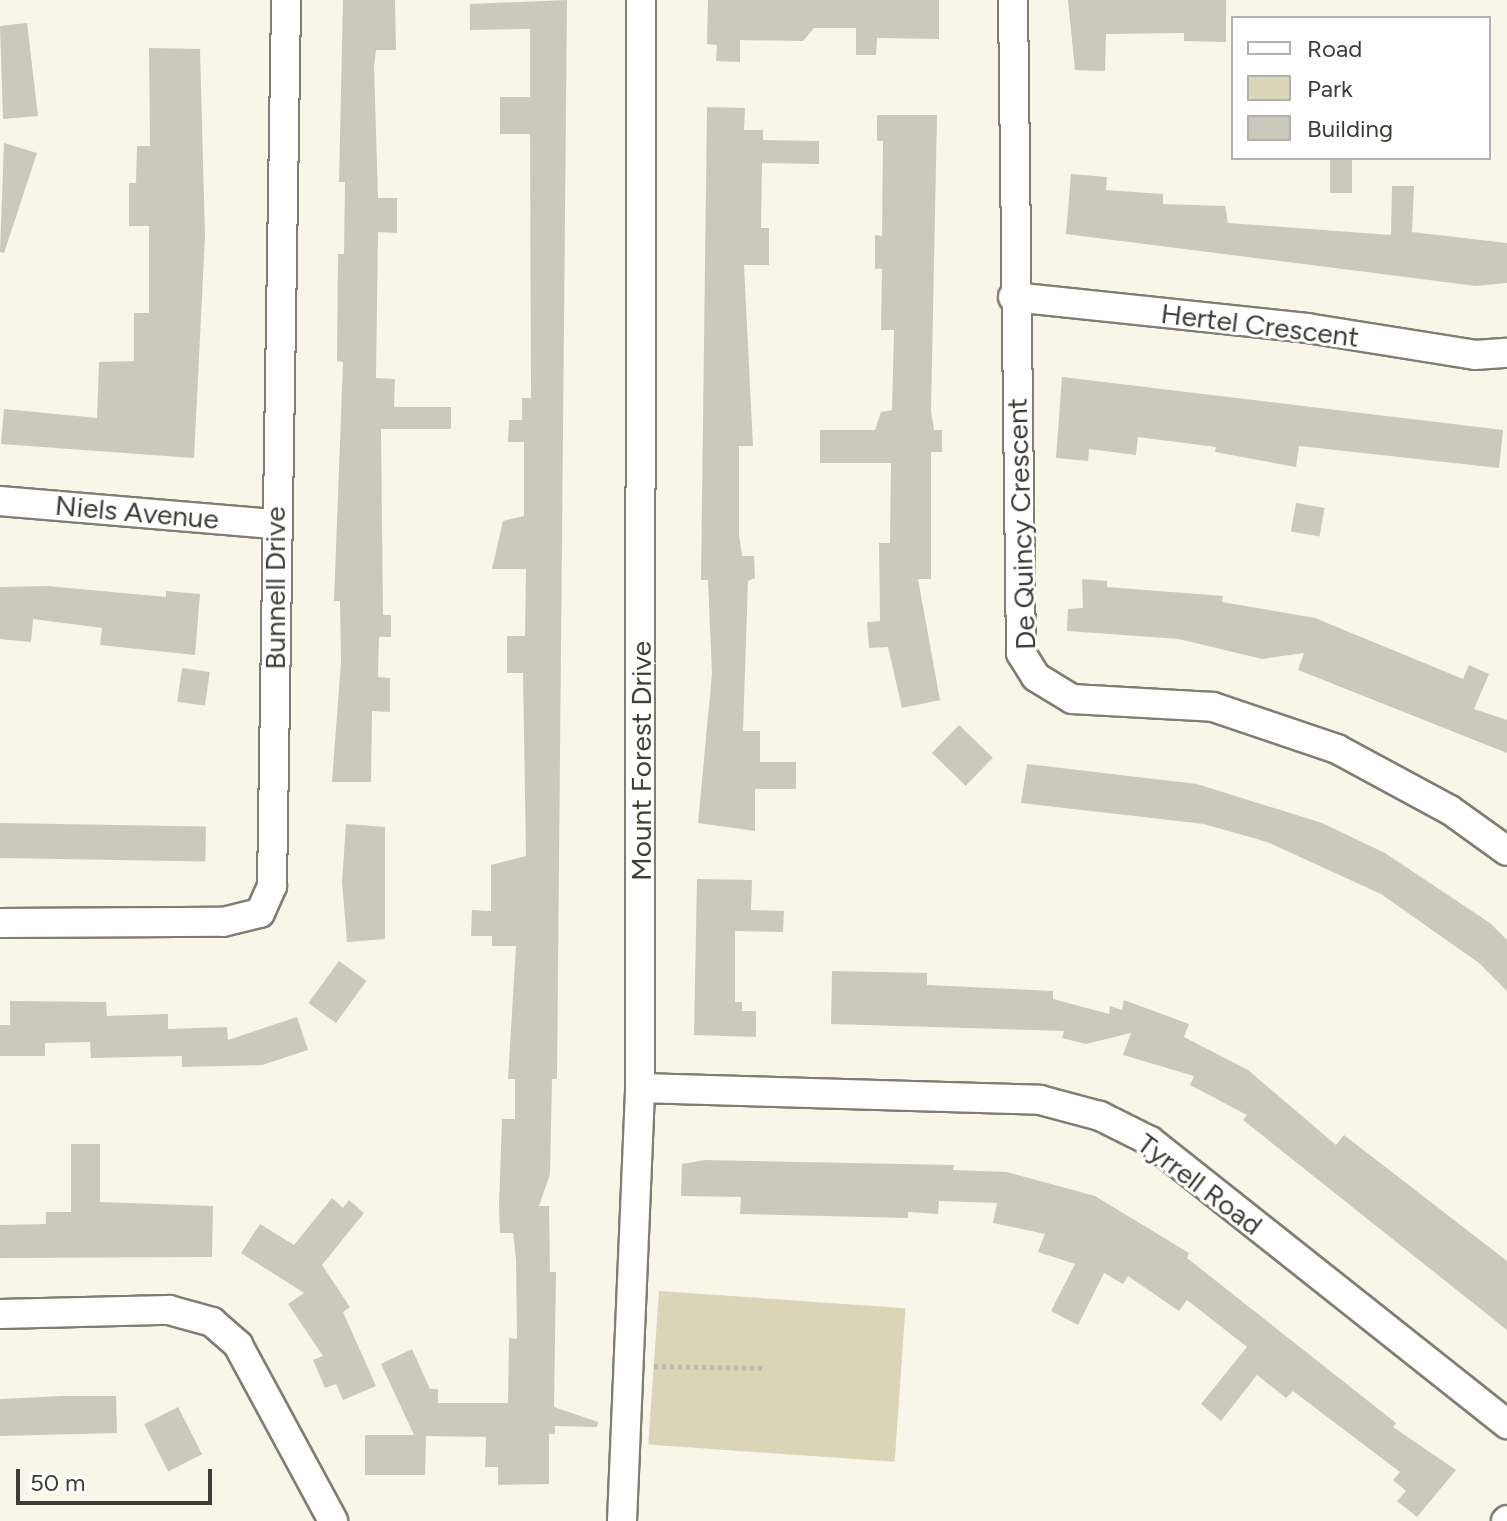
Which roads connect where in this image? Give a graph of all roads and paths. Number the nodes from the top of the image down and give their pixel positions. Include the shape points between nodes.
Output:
1 (286, 0) edge
2 (641, 0) edge
3 (1013, 0) edge
4 (1013, 297) junction
5 (1507, 353) edge
6 (0, 501) edge
7 (274, 524) junction
8 (1507, 851) edge
9 (0, 923) edge
10 (640, 1088) junction
11 (0, 1314) edge
12 (629, 1365) junction
13 (765, 1368) dead end
14 (1507, 1424) edge
15 (333, 1521) edge
16 (622, 1521) edge

1 - 7 street, Bunnell Drive
2 - 10 street, Mount Forest Drive
3 - 4 street, De Quincy Crescent
4 - 5 street, Hertel Crescent via 1307,328 1475,355
4 - 8 street, De Quincy Crescent via 1021,653 1036,677 1072,699 1213,707 1337,749 1450,810
6 - 7 street, Niels Avenue
7 - 9 street, Bunnell Drive via 276,823 272,886 260,913 223,922
10 - 12 street, Mount Forest Drive
10 - 14 street, Tyrrell Road via 1040,1100 1100,1116 1150,1141
11 - 15 street via 169,1310 212,1322 238,1345
12 - 13 path
12 - 16 street, Mount Forest Drive

